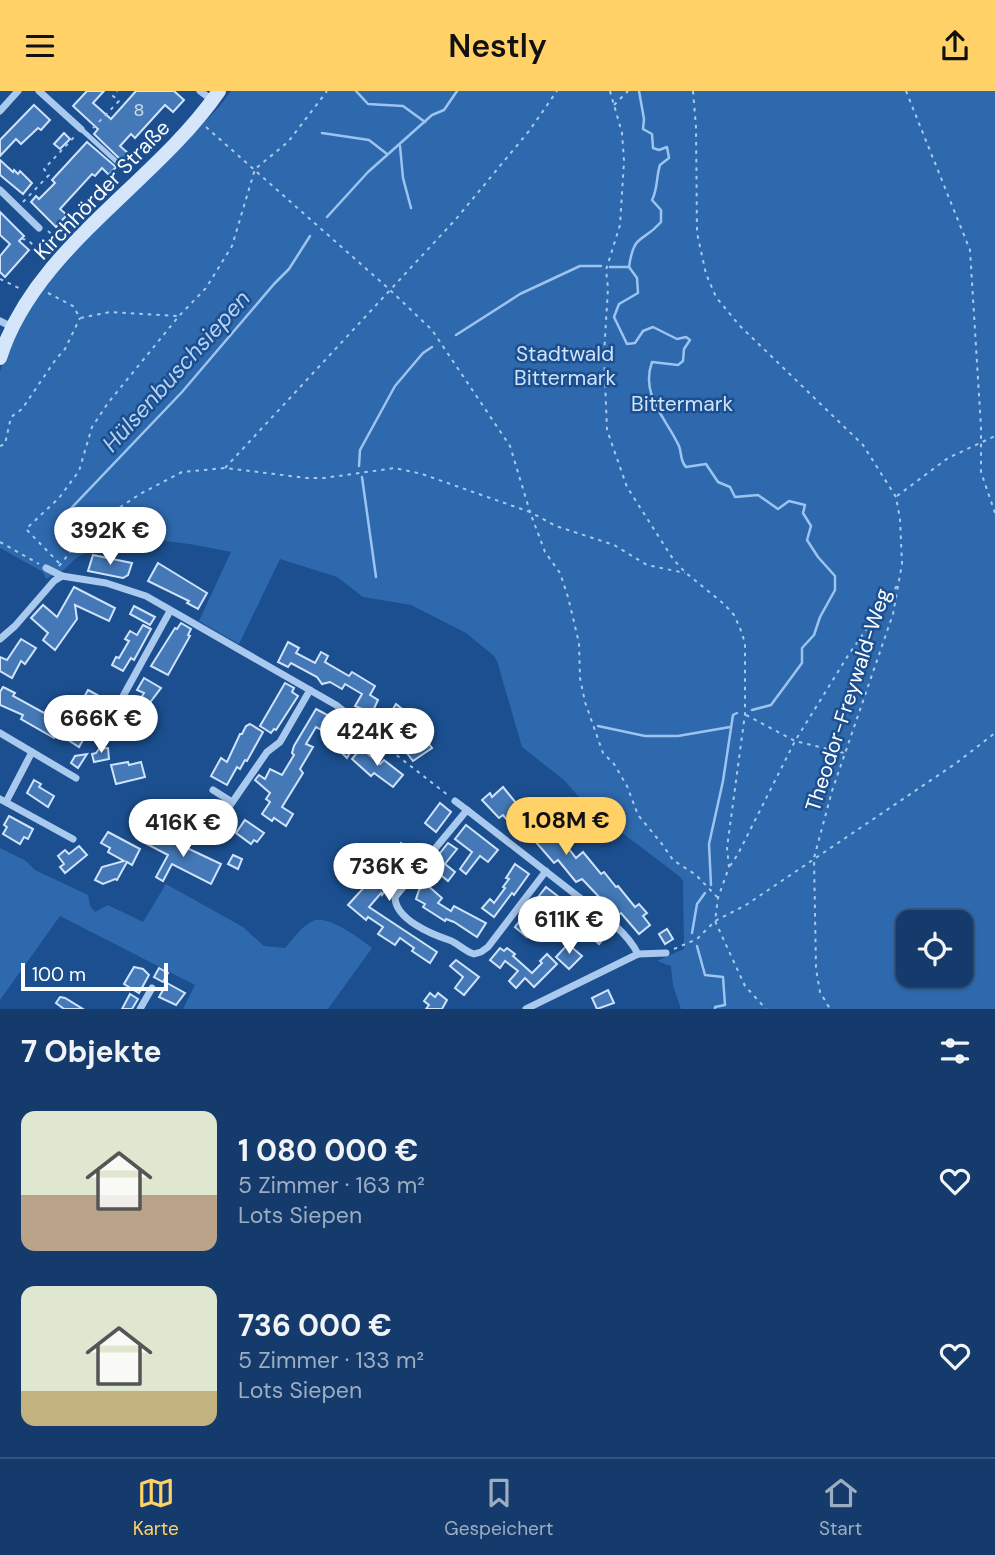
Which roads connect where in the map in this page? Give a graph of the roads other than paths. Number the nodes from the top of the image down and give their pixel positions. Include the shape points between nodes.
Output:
1 (18, 91) edge
2 (38, 91) edge
3 (200, 91) edge
4 (216, 96) edge
5 (0, 111) edge
6 (84, 132) joint
7 (117, 162) dead end
8 (0, 190) edge
9 (39, 228) road end
10 (6, 324) edge
11 (0, 358) edge
12 (46, 568) road end
13 (62, 576) junction
14 (170, 611) junction
15 (0, 639) edge
16 (310, 690) junction
17 (122, 698) dead end
18 (0, 733) edge
19 (385, 743) road end
20 (32, 752) junction
21 (76, 778) dead end
22 (213, 790) dead end
23 (3, 800) edge
24 (455, 801) road end
25 (233, 802) junction
26 (467, 810) junction
27 (220, 820) dead end
28 (73, 839) dead end
29 (546, 871) junction
30 (666, 953) road end
31 (638, 954) junction
32 (152, 988) dead end
33 (142, 1009) edge
34 (526, 1009) edge

1 - 5 street
2 - 6 street
3 - 4 street
4 - 10 main road, Kirchhörder Straße via 164,156 68,251
6 - 7 lane
8 - 9 street
10 - 11 main road, Kirchhörder Straße
12 - 13 street
13 - 14 street via 106,583 146,596
13 - 15 street
14 - 16 street
14 - 17 street
16 - 19 street
16 - 25 street via 280,743 267,752
18 - 20 street
20 - 21 street
20 - 23 street
22 - 25 street
23 - 28 street
24 - 26 street
25 - 27 street
26 - 29 street
26 - 29 street via 395,897 400,913 439,939 451,940 474,954 481,952
29 - 31 street via 615,926
30 - 31 street
31 - 34 street
32 - 33 street

